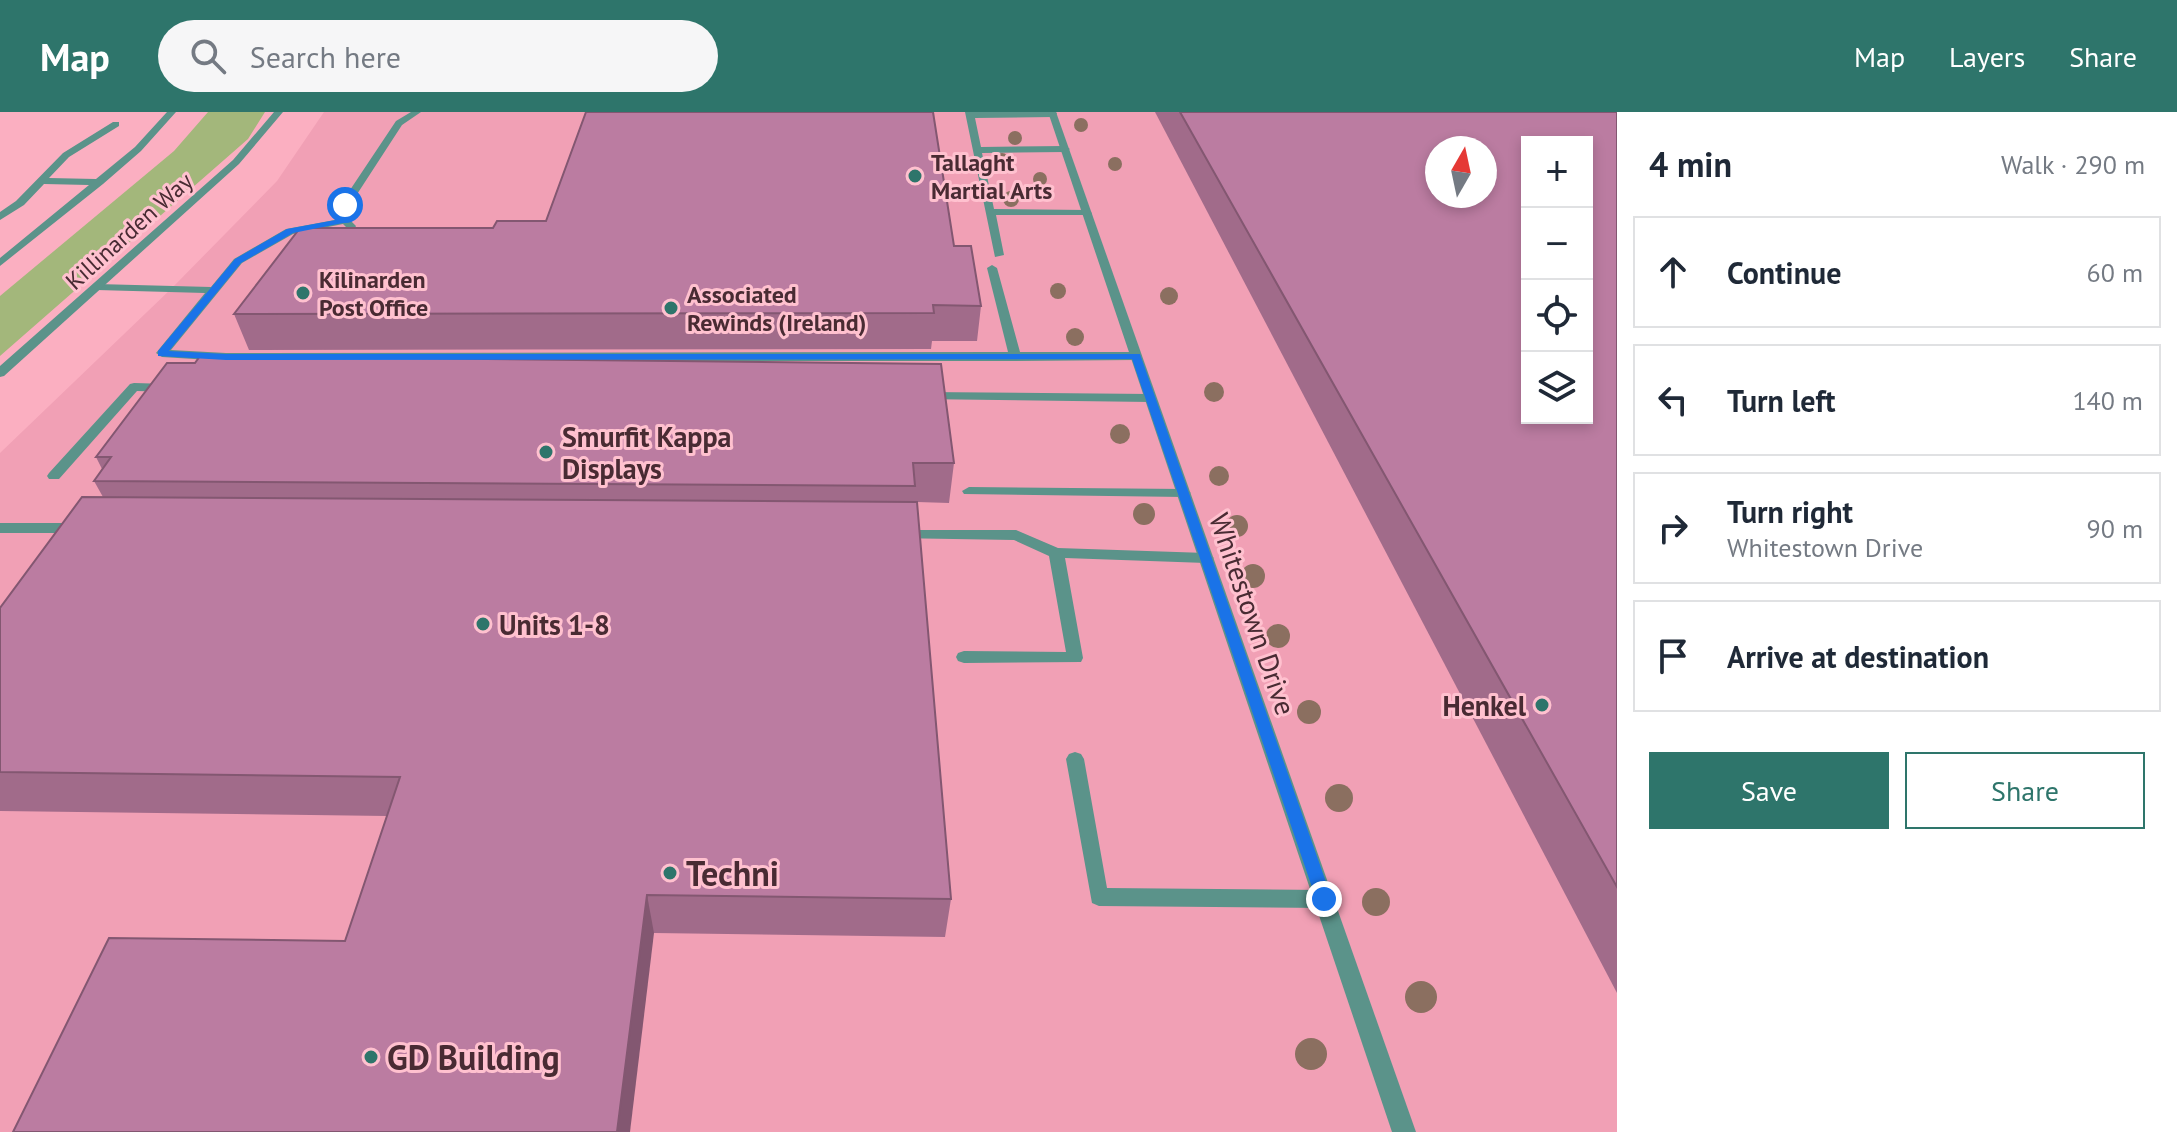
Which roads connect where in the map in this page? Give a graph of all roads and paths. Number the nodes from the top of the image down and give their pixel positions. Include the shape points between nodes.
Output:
1 (172, 112) edge
2 (279, 112) edge
3 (417, 112) edge
4 (1053, 113) edge
5 (969, 114) edge
6 (116, 124) dead end
7 (1065, 149) junction
8 (977, 150) junction
9 (40, 181) junction
10 (100, 182) junction
11 (990, 212) junction
12 (1087, 213) junction
13 (0, 217) edge
14 (345, 221) junction
15 (359, 233) edge
16 (999, 255) dead end
17 (0, 263) edge
18 (992, 268) dead end
19 (97, 287) junction
20 (215, 290) junction
21 (1136, 356) junction
22 (1015, 357) junction
23 (0, 373) edge
24 (181, 388) edge
25 (906, 396) edge
26 (1150, 398) junction
27 (54, 476) dead end
28 (969, 491) dead end
29 (1184, 493) junction
30 (0, 528) edge
31 (95, 529) edge
32 (889, 534) edge
33 (1056, 553) junction
34 (1206, 558) junction
35 (964, 657) dead end
36 (1075, 759) dead end
37 (1324, 899) junction
38 (1404, 1132) edge

1 - 10 street
2 - 19 street, Killinarden Way via 236,162
3 - 14 street via 399,123 345,205
4 - 5 street
4 - 7 street, Whitestown Drive
5 - 8 street
6 - 9 street via 66,155
7 - 8 street
7 - 12 street, Whitestown Drive
8 - 11 street
9 - 10 street
9 - 13 street
10 - 17 street
11 - 12 street
11 - 16 street
12 - 21 street, Whitestown Drive
14 - 15 street
14 - 20 street via 290,231 238,261
18 - 22 street
19 - 20 street
19 - 23 street, Killinarden Way
20 - 22 street via 162,353
21 - 22 street
21 - 26 street, Whitestown Drive
24 - 27 street via 134,387
25 - 26 street
26 - 29 street, Whitestown Drive
28 - 29 street
29 - 34 street, Whitestown Drive
30 - 31 street
32 - 33 street via 1016,535
33 - 34 street
33 - 35 street via 1075,658
34 - 37 street, Whitestown Drive
36 - 37 street via 1099,897
37 - 38 street, Whitestown Drive

